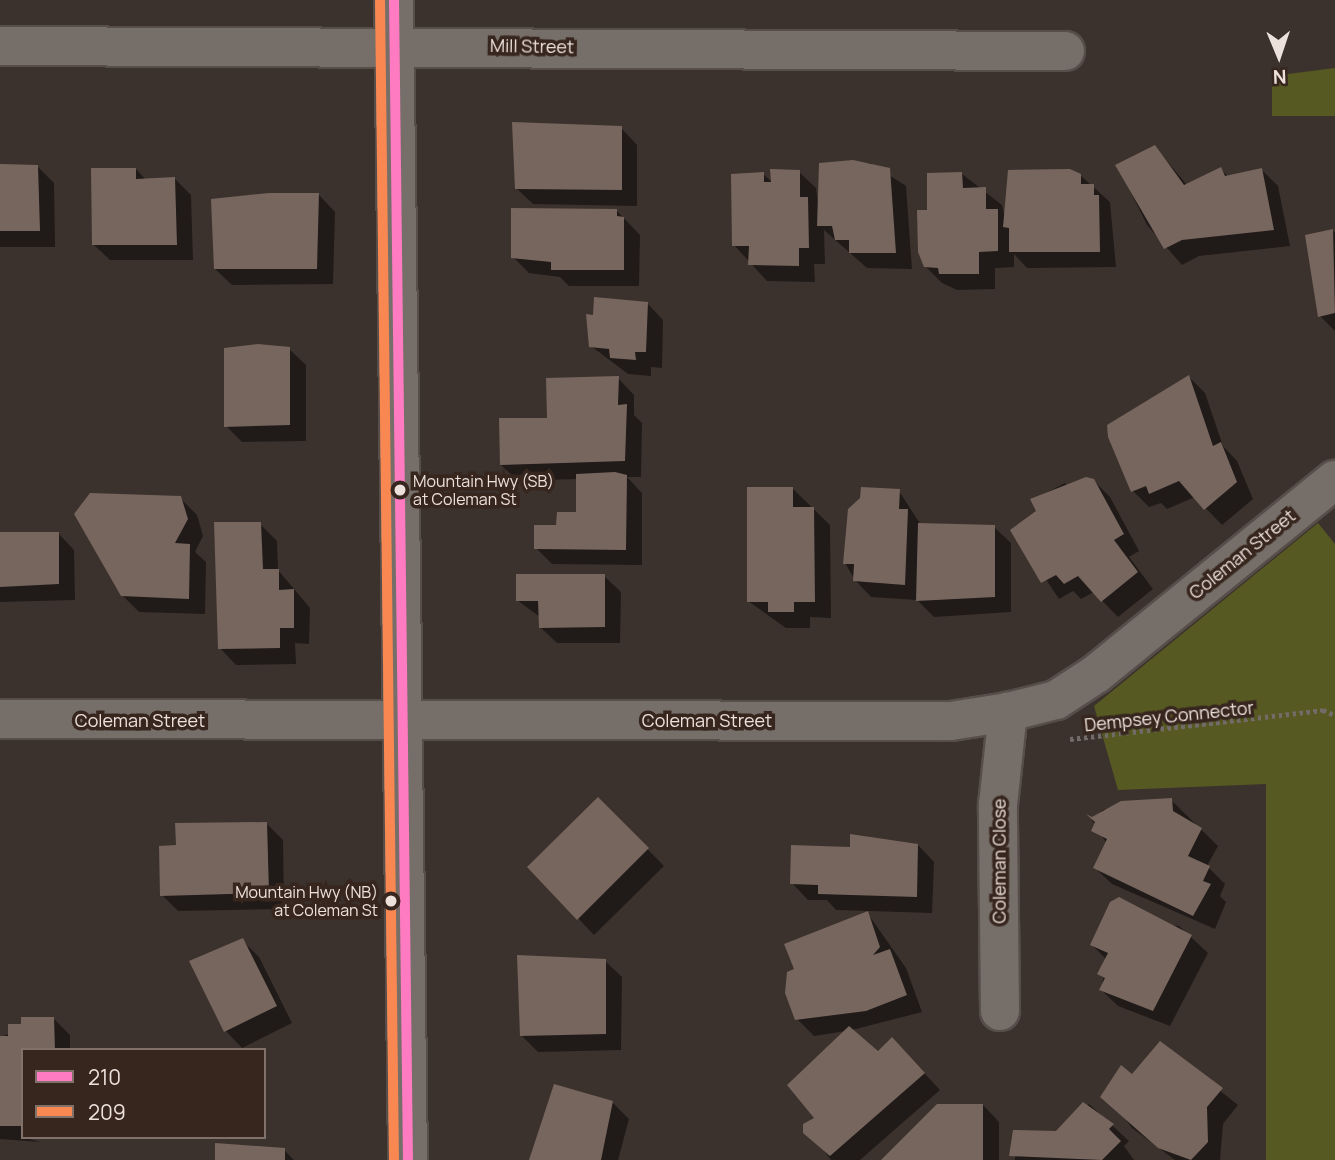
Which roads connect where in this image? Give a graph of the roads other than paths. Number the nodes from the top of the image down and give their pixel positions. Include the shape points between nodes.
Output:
1 (394, 0) edge
2 (0, 46) edge
3 (394, 48) junction
4 (1065, 51) dead end
5 (1335, 480) edge
6 (0, 719) edge
7 (405, 720) junction
8 (1005, 724) junction
9 (1000, 1011) dead end
10 (408, 1160) edge

1 - 3 street
2 - 3 street, Mill Street
3 - 4 street, Mill Street
3 - 7 street
5 - 8 street, Coleman Street via 1096,674 1056,700
6 - 7 street, Coleman Street
7 - 8 street, Coleman Street
7 - 10 street
8 - 9 street, Coleman Close

